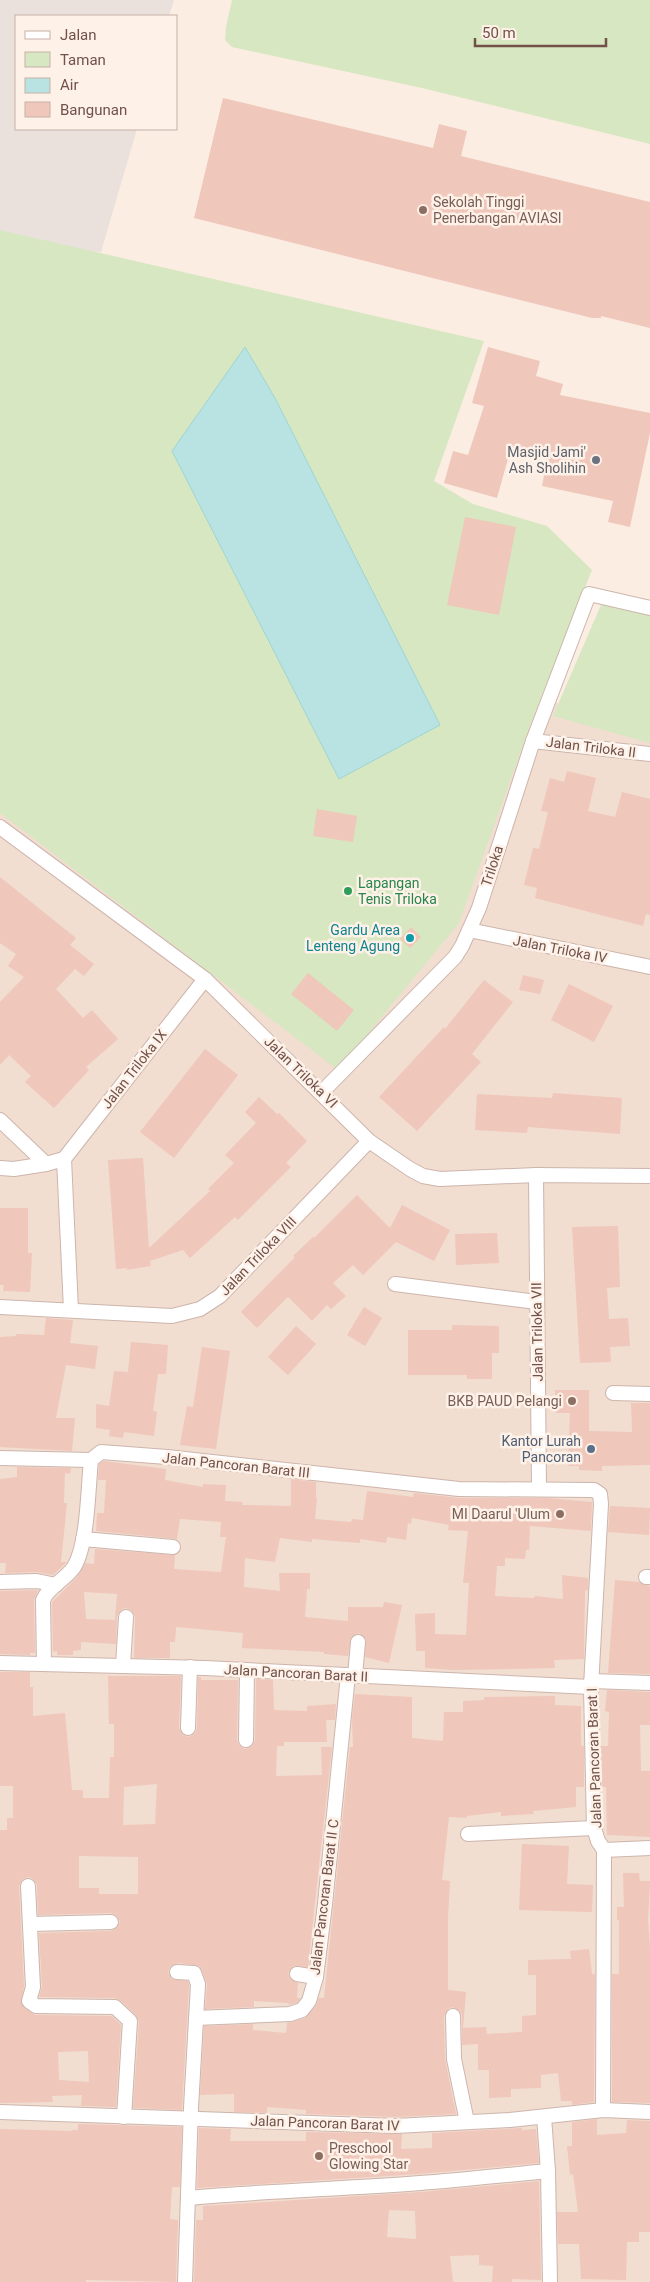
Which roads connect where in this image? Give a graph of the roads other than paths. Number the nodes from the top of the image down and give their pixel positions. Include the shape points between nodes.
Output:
1 (650, 608) edge
2 (533, 741) junction
3 (650, 754) edge
4 (0, 828) edge
5 (469, 930) junction
6 (650, 967) edge
7 (205, 979) junction
8 (322, 1092) junction
9 (0, 1120) edge
10 (369, 1141) junction
11 (64, 1159) junction
12 (46, 1164) junction
13 (0, 1168) edge
14 (536, 1175) junction
15 (650, 1176) edge
16 (395, 1284) dead end
17 (537, 1302) junction
18 (0, 1308) edge
19 (71, 1310) junction
20 (613, 1393) dead end
21 (650, 1394) edge
22 (0, 1458) edge
23 (91, 1460) junction
24 (539, 1489) junction
25 (600, 1494) joint
26 (83, 1539) junction
27 (173, 1547) dead end
28 (0, 1582) edge
29 (56, 1585) junction
30 (126, 1617) dead end
31 (358, 1642) dead end
32 (0, 1663) edge
33 (44, 1664) junction
34 (123, 1665) junction
35 (190, 1667) junction
36 (247, 1670) junction
37 (352, 1676) junction
38 (650, 1683) edge
39 (591, 1684) junction
40 (188, 1728) dead end
41 (246, 1740) dead end
42 (594, 1828) junction
43 (468, 1834) dead end
44 (650, 1848) edge
45 (604, 1850) junction
46 (28, 1886) dead end
47 (111, 1922) dead end
48 (30, 1924) junction
49 (177, 1972) dead end
50 (297, 1974) dead end
51 (316, 1977) junction
52 (454, 2016) dead end
53 (196, 2018) junction
54 (604, 2110) junction
55 (0, 2112) edge
56 (650, 2112) edge
57 (124, 2117) junction
58 (544, 2117) junction
59 (190, 2119) junction
60 (467, 2122) junction
61 (548, 2171) junction
62 (188, 2198) junction
63 (184, 2282) edge
64 (550, 2282) edge

1 - 2 street, Triloka via 589,594
2 - 3 street, Jalan Triloka II
2 - 5 street, Triloka
4 - 7 street, Jalan Triloka VI
5 - 6 street, Jalan Triloka IV
5 - 8 street, Triloka via 455,957
7 - 8 street, Jalan Triloka VI
7 - 11 street, Jalan Triloka IX
8 - 10 street, Jalan Triloka VI
9 - 12 street
10 - 14 street, Jalan Triloka VI via 423,1176 440,1179
10 - 19 street, Jalan Triloka VIII via 220,1296 200,1309 172,1316
11 - 12 street
11 - 19 street
12 - 13 street
14 - 15 street, Jalan Triloka VI
14 - 17 street, Jalan Triloka VII
16 - 17 street
17 - 24 street, Jalan Triloka VII
18 - 19 street, Jalan Triloka VIII
20 - 21 street
22 - 23 street, Jalan Pancoran Barat III
23 - 24 street, Jalan Pancoran Barat III via 101,1452 167,1456 459,1489
23 - 26 street
24 - 25 street, Jalan Pancoran Barat III via 594,1490
25 - 39 street, Jalan Pancoran Barat I
26 - 27 street
26 - 29 street via 75,1565
28 - 29 street via 37,1581
29 - 33 street via 47,1591 43,1600
30 - 34 street
31 - 37 street, Jalan Pancoran Barat II C
32 - 33 street, Jalan Pancoran Barat II
33 - 34 street, Jalan Pancoran Barat II
34 - 35 street, Jalan Pancoran Barat II
35 - 36 street, Jalan Pancoran Barat II
35 - 40 street
36 - 37 street, Jalan Pancoran Barat II
36 - 41 street
37 - 39 street, Jalan Pancoran Barat II
37 - 51 street, Jalan Pancoran Barat II C
38 - 39 street, Jalan Pancoran Barat II
39 - 42 street, Jalan Pancoran Barat I
42 - 43 street
42 - 45 street, Jalan Pancoran Barat I
44 - 45 street
45 - 54 street, Jalan Pancoran Barat I
46 - 48 street
47 - 48 street
48 - 57 street via 33,1987 30,2004 115,2007 130,2020
49 - 53 street via 195,1974 198,1984
50 - 51 street
51 - 53 street, Jalan Pancoran Barat II C via 309,2001 302,2010 290,2014
52 - 60 street via 454,2059
53 - 59 street
54 - 56 street, Jalan Pancoran Barat IV
54 - 58 street, Jalan Pancoran Barat IV
55 - 57 street, Jalan Pancoran Barat IV
57 - 59 street, Jalan Pancoran Barat IV
58 - 60 street, Jalan Pancoran Barat IV
58 - 61 street
59 - 60 street, Jalan Pancoran Barat IV via 395,2126
59 - 62 street
61 - 62 street via 422,2183
61 - 64 street
62 - 63 street

